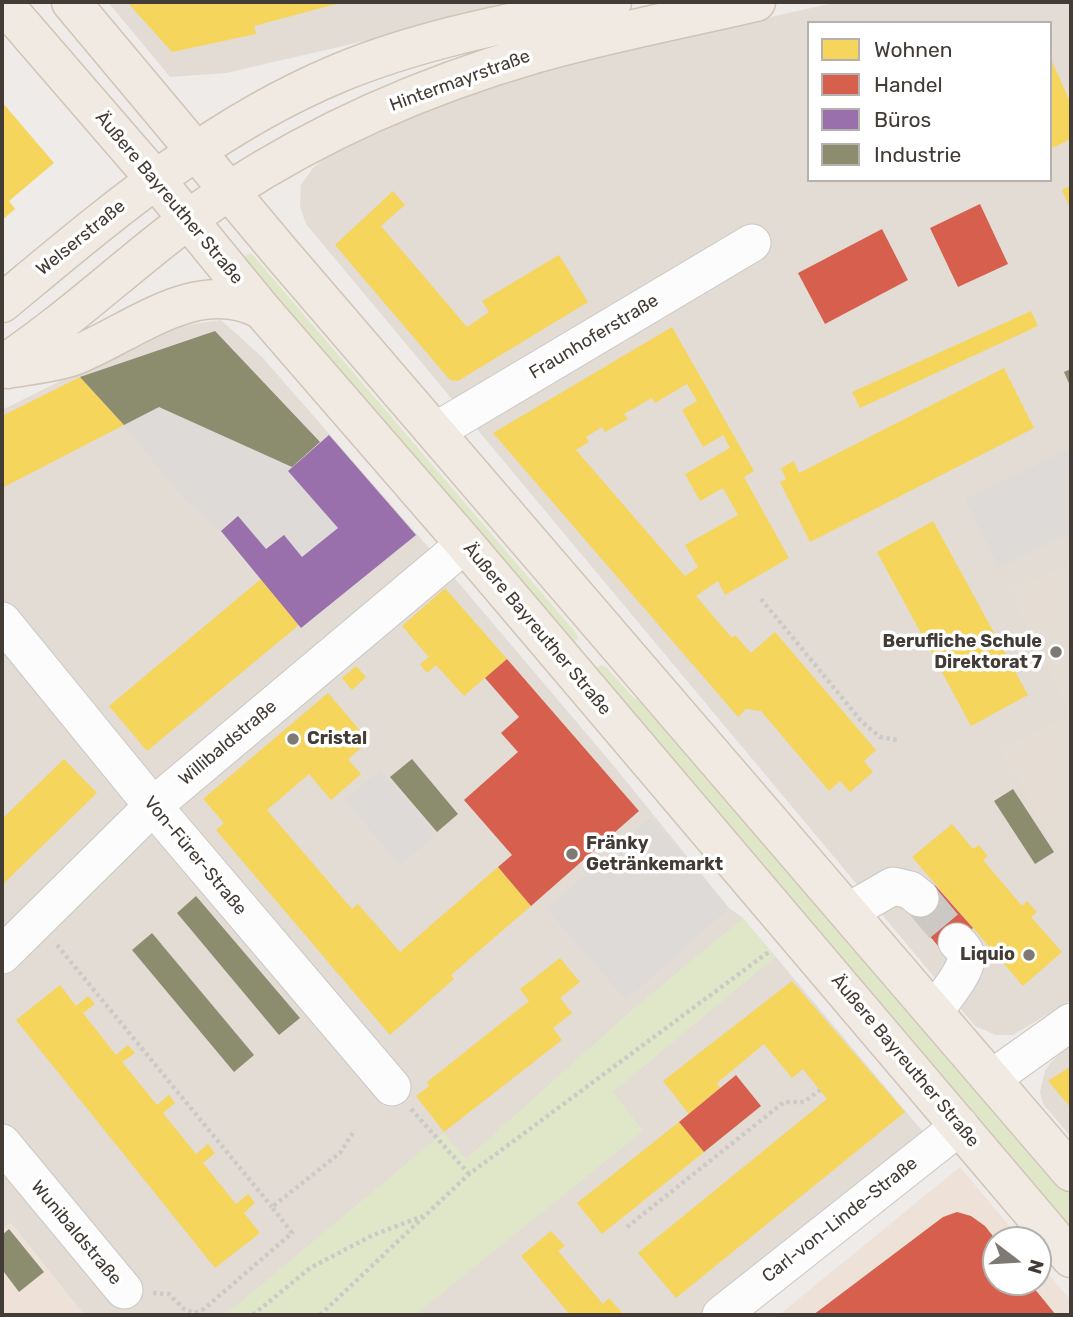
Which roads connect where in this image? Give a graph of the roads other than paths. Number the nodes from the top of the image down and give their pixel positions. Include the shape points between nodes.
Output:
1 (2, 2) edge
2 (71, 2) edge
3 (756, 2) edge
4 (603, 3) edge
5 (197, 150) junction
6 (155, 179) junction
7 (229, 191) junction
8 (188, 219) junction
9 (752, 243) dead end
10 (2, 303) edge
11 (262, 310) junction
12 (2, 368) edge
13 (436, 431) junction
14 (465, 544) junction
15 (2, 621) edge
16 (622, 648) junction
17 (575, 673) junction
18 (153, 806) junction
19 (920, 898) tunnel mouth
20 (848, 912) junction
21 (957, 942) tunnel mouth
22 (2, 955) edge
23 (934, 1012) junction
24 (1071, 1022) edge
25 (991, 1079) junction
26 (392, 1087) road end
27 (960, 1126) junction
28 (2, 1143) edge
29 (1071, 1172) edge
30 (1071, 1258) edge
31 (124, 1290) road end
32 (721, 1315) edge

1 - 6 main road, Äußere Bayreuther Straße
2 - 5 main road
3 - 7 main road, Hintermayrstraße via 538,53 469,75 370,115
4 - 5 main road, Hintermayrstraße via 465,33 374,60 278,102
5 - 6 main road, Welserstraße
5 - 7 main road
6 - 8 main road, Äußere Bayreuther Straße
6 - 10 main road, Welserstraße
7 - 8 main road, Hintermayrstraße
7 - 13 main road
8 - 11 main road, Äußere Bayreuther Straße
8 - 12 main road
9 - 13 street, Fraunhoferstraße
11 - 12 main road via 235,300 192,303 75,356
11 - 14 main road, Äußere Bayreuther Straße
13 - 16 main road
14 - 17 main road, Äußere Bayreuther Straße
14 - 18 street, Willibaldstraße
15 - 18 street, Von-Fürer-Straße
16 - 17 main road via 596,647 583,657
16 - 20 main road
17 - 27 main road, Äußere Bayreuther Straße
18 - 22 street, Willibaldstraße
18 - 26 street, Von-Fürer-Straße
19 - 20 street via 911,890 893,886
20 - 23 main road
21 - 23 street via 967,960
23 - 25 main road
24 - 25 street
25 - 29 main road
27 - 30 main road, Äußere Bayreuther Straße
27 - 32 street, Carl-von-Linde-Straße
28 - 31 street, Wunibaldstraße

